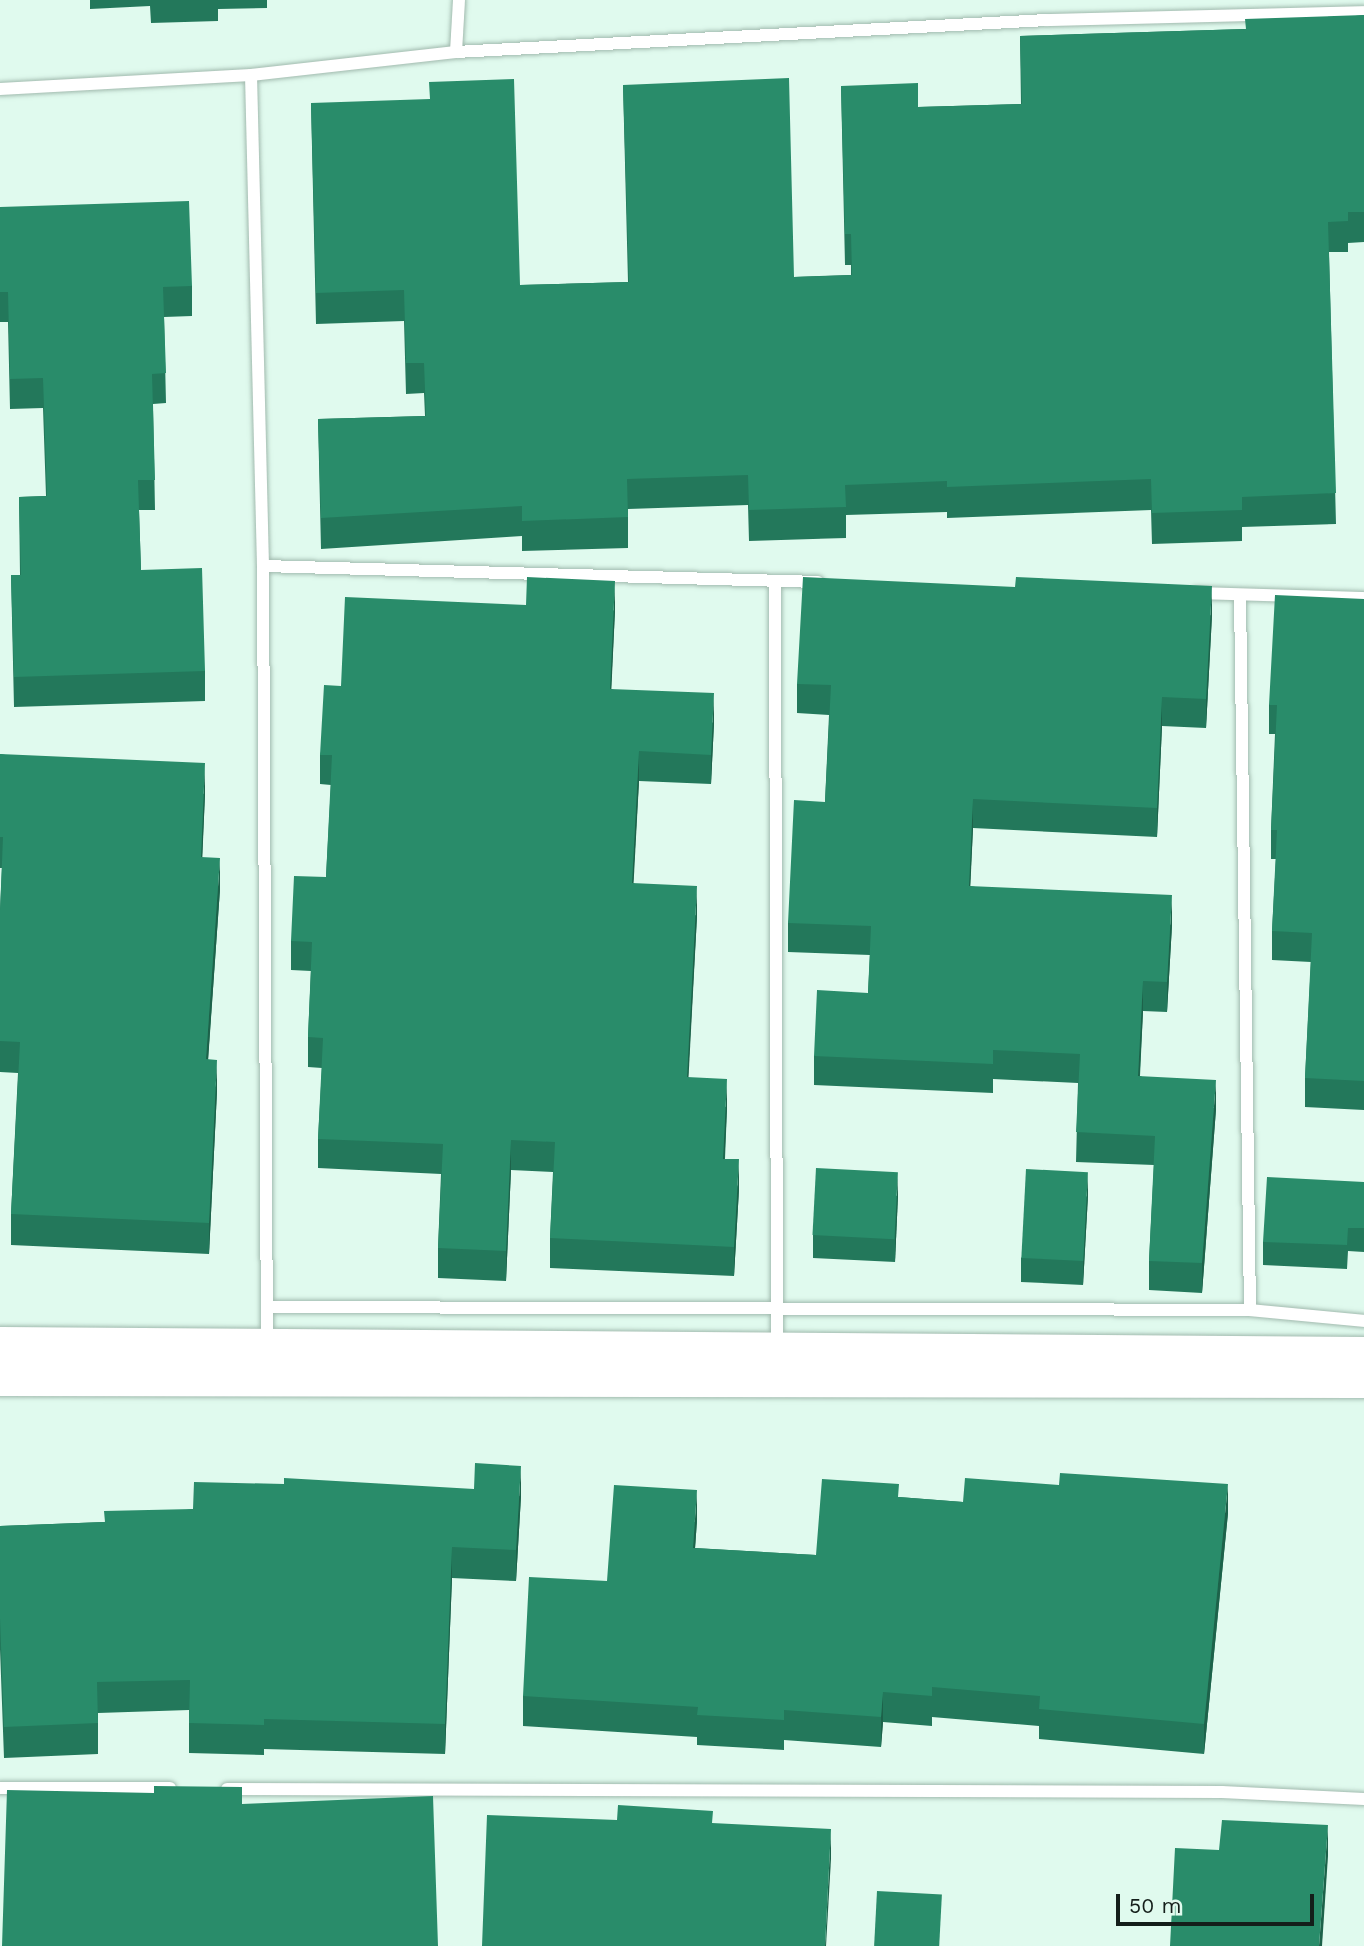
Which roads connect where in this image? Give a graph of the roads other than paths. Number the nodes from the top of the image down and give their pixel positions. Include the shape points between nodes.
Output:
1 (460, 0) edge
2 (1281, 0) edge
3 (1364, 12) edge
4 (1283, 14) junction
5 (456, 52) junction
6 (251, 75) junction
7 (0, 89) edge
8 (263, 566) junction
9 (775, 581) junction
10 (830, 583) edge
11 (1187, 593) edge
12 (1240, 595) junction
13 (1364, 598) edge
14 (267, 1307) junction
15 (1250, 1310) junction
16 (777, 1311) junction
17 (1364, 1321) edge
18 (0, 1344) edge
19 (267, 1347) junction
20 (777, 1350) junction
21 (1364, 1354) edge
22 (1000, 1365) junction
23 (0, 1378) edge
24 (1364, 1380) edge
25 (0, 1788) edge
26 (178, 1788) edge
27 (206, 1789) edge
28 (1364, 1799) edge

1 - 5 lane
2 - 4 lane
3 - 4 lane
4 - 5 lane via 1047,20
5 - 6 lane
6 - 7 lane
6 - 8 lane
8 - 9 lane
8 - 14 lane
9 - 10 lane
9 - 16 lane
11 - 12 lane
12 - 13 lane
12 - 15 lane
14 - 16 lane
14 - 19 lane
15 - 16 lane
15 - 17 lane
16 - 20 lane
18 - 19 main road
19 - 20 main road
20 - 22 main road
21 - 22 main road
22 - 23 main road
22 - 24 main road
25 - 26 lane
27 - 28 lane via 1222,1792

